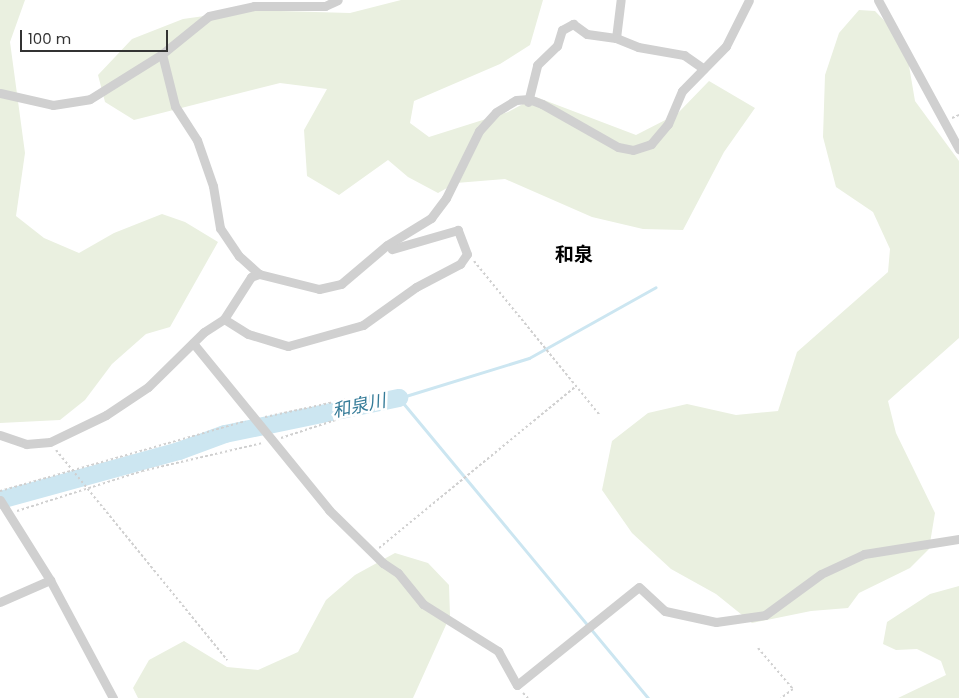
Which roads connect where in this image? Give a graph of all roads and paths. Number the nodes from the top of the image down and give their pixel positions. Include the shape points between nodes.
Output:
1 (338, 0) edge
2 (621, 0) edge
3 (749, 0) edge
4 (878, 0) edge
5 (616, 38) junction
6 (162, 54) junction
7 (704, 69) junction
8 (0, 93) edge
9 (528, 100) junction
10 (959, 149) edge
11 (392, 249) dead end
12 (467, 254) junction
13 (259, 274) junction
14 (224, 319) junction
15 (193, 343) junction
16 (576, 386) junction
17 (348, 399) dead end
18 (599, 414) dead end
19 (348, 416) dead end
20 (254, 419) junction
21 (0, 435) edge
22 (272, 441) junction
23 (50, 442) junction
24 (71, 470) junction
25 (0, 491) edge
26 (87, 491) junction
27 (4, 507) edge
28 (959, 539) edge
29 (372, 553) junction
30 (50, 580) junction
31 (0, 602) edge
32 (758, 648) dead end
33 (227, 660) dead end
34 (113, 698) edge
35 (781, 698) edge

1 - 6 street via 326,6 254,6 209,16
2 - 5 street
3 - 7 street via 726,46
4 - 10 street
5 - 7 street via 638,47 684,55
5 - 9 street via 587,34 573,24 562,30 557,46 537,65
6 - 8 street via 90,99 53,105
6 - 13 street via 175,106 197,140 213,186 220,228 239,256
7 - 9 street via 682,91 664,132 652,144 633,150 618,148
9 - 13 street via 504,106 482,127 446,198 430,218 387,245 341,284 319,289
11 - 12 street via 458,230
12 - 14 street via 460,264 416,287 363,325 288,346 248,334
12 - 16 path
13 - 14 street via 245,283
14 - 15 street
15 - 20 street
15 - 23 street via 135,396 106,415
16 - 18 path
16 - 29 path
17 - 20 path
19 - 22 path
20 - 22 street
20 - 24 path
21 - 23 street via 26,444
22 - 26 path via 142,471
22 - 29 street via 329,510
23 - 24 path
24 - 25 path
24 - 26 path
26 - 27 path
26 - 33 path
27 - 30 street
28 - 29 street via 864,554 821,574 765,615 716,622 665,611 639,587 517,685 498,651 424,604 398,573
30 - 31 street
30 - 34 street
32 - 35 path via 793,689

